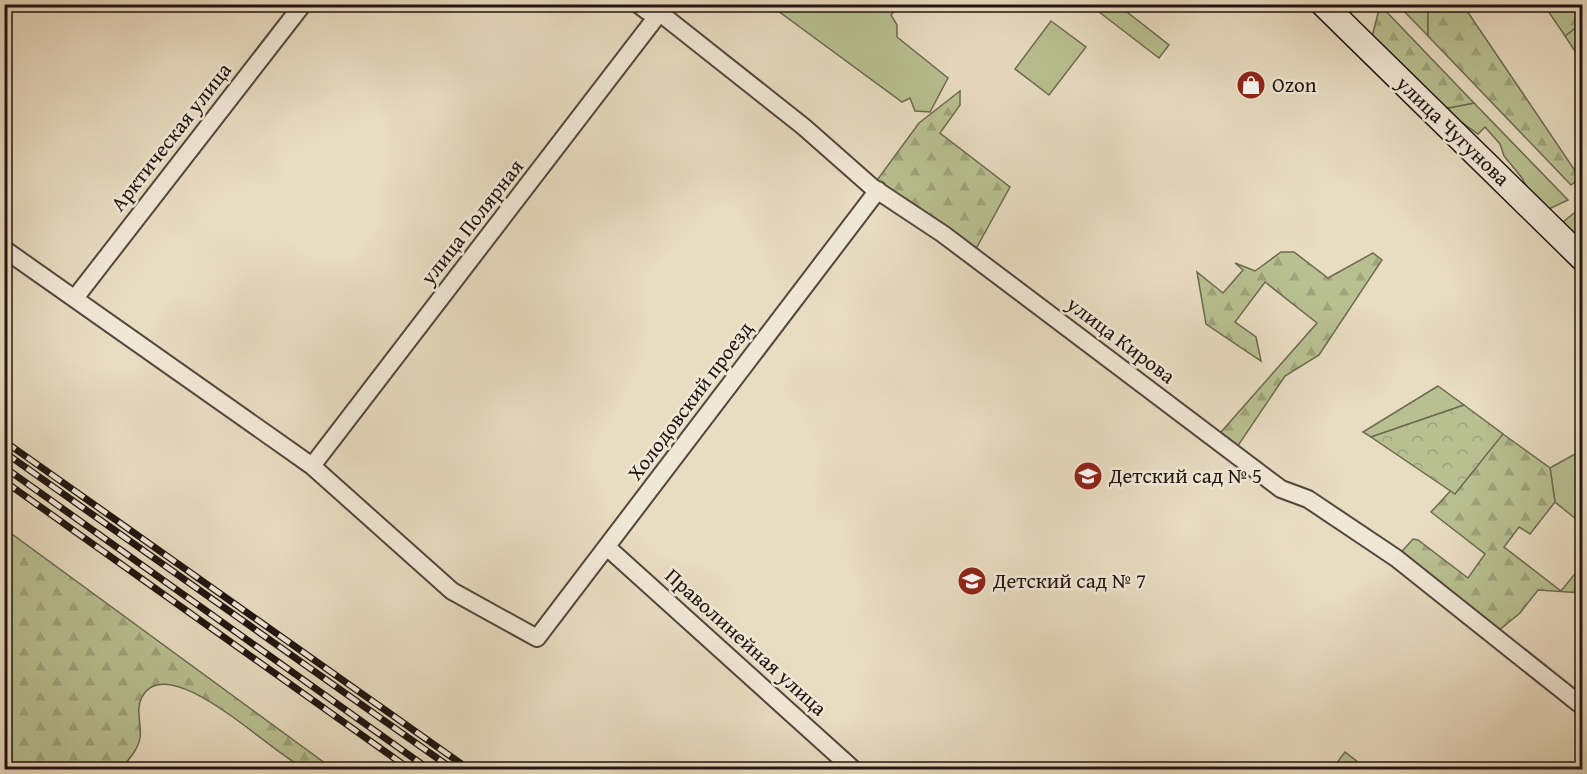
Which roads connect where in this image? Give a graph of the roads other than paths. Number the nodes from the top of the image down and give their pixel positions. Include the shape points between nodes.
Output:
1 (303, 4) edge
2 (638, 4) edge
3 (1323, 4) edge
4 (663, 9) edge
5 (878, 190) junction
6 (4, 249) edge
7 (1582, 258) edge
8 (75, 297) junction
9 (312, 466) junction
10 (608, 548) junction
11 (1582, 706) edge
12 (854, 770) edge

1 - 8 street, Арктическая улица
2 - 4 street, улица Кирова via 647,11
3 - 7 main road, улица Чугунова
4 - 5 street, улица Кирова
4 - 9 street, улица Полярная
5 - 10 street, Холодовский проезд
5 - 11 street, улица Кирова via 943,234 1281,489 1308,499 1396,558
6 - 8 street
8 - 9 street
9 - 10 street, Холодовский проезд via 452,591 537,638
10 - 12 street, Праволинейная улица

